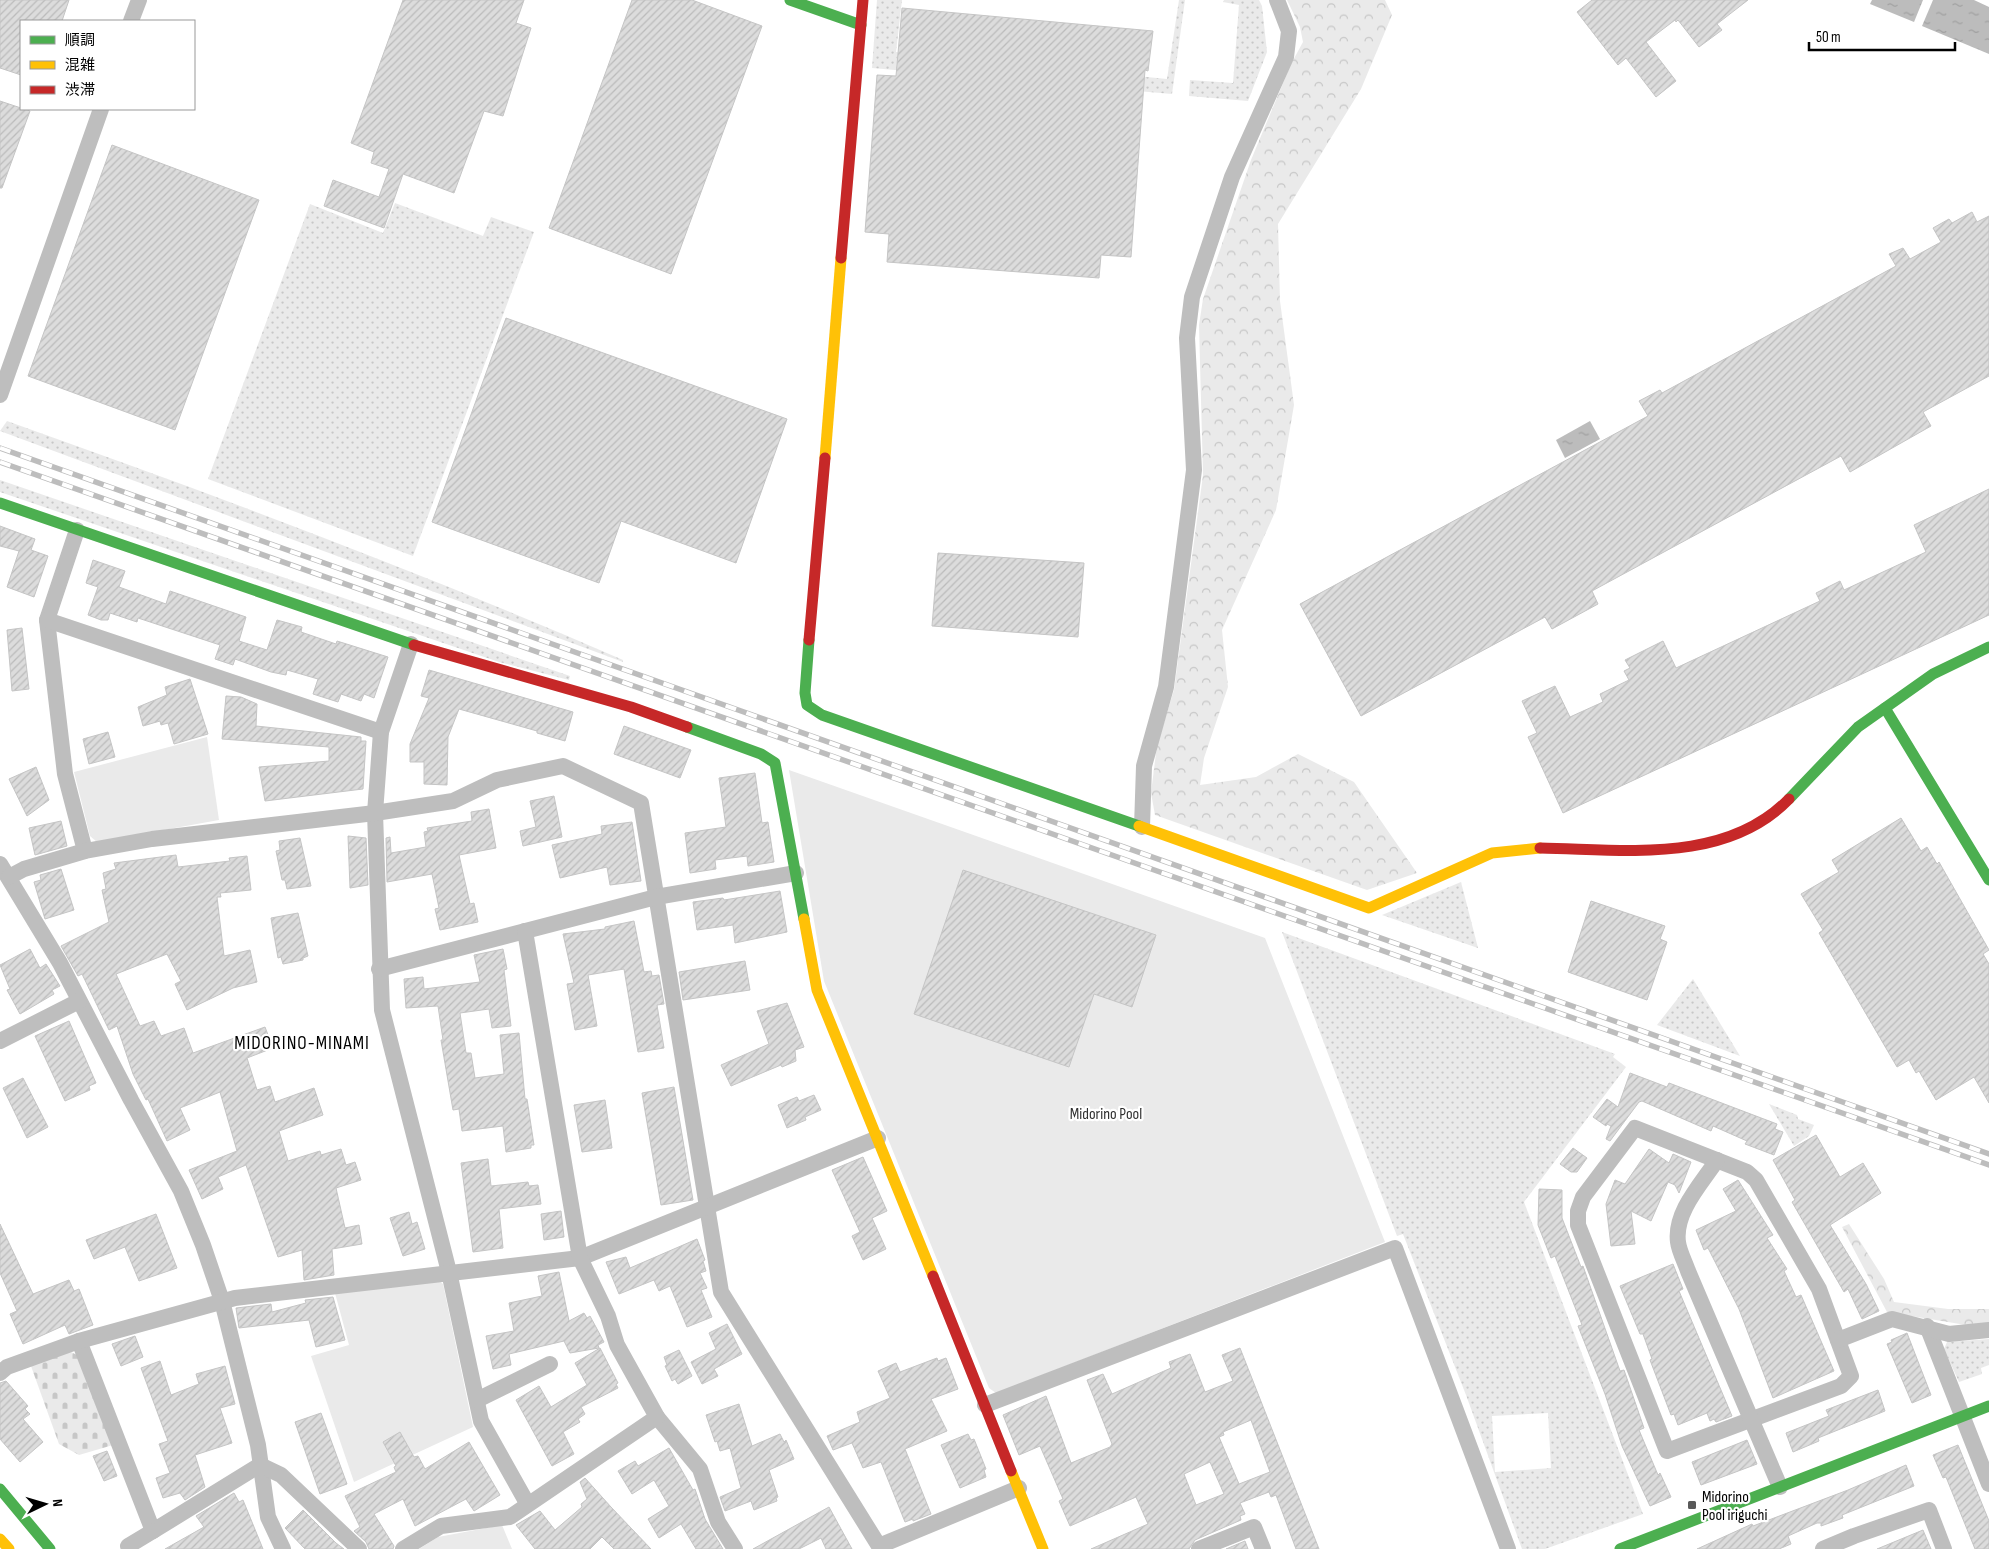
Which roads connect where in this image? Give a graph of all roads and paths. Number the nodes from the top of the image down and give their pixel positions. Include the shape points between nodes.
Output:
1 (139, 0) edge
2 (790, 0) edge
3 (863, 0) edge
4 (1277, 0) edge
5 (131, 20) edge
6 (861, 25) junction
7 (101, 110) edge
8 (0, 395) edge
9 (0, 503) edge
10 (76, 530) junction
11 (47, 620) junction
12 (411, 644) junction
13 (1989, 647) edge
14 (1885, 708) junction
15 (381, 732) junction
16 (374, 813) junction
17 (1142, 827) junction
18 (85, 851) junction
19 (4, 870) edge
20 (796, 873) junction
21 (1989, 880) edge
22 (656, 897) junction
23 (525, 931) junction
24 (379, 970) junction
25 (79, 1001) junction
26 (0, 1042) edge
27 (878, 1138) junction
28 (1717, 1160) junction
29 (708, 1206) junction
30 (580, 1258) junction
31 (449, 1272) junction
32 (222, 1301) junction
33 (1927, 1326) junction
34 (1989, 1330) edge
35 (79, 1340) junction
36 (1838, 1340) junction
37 (550, 1364) dead end
38 (2, 1365) edge
39 (476, 1400) junction
40 (985, 1405) junction
41 (1989, 1406) edge
42 (657, 1417) junction
43 (1961, 1417) junction
44 (1753, 1419) junction
45 (260, 1465) junction
46 (1989, 1484) edge
47 (1780, 1487) junction
48 (1019, 1488) junction
49 (0, 1489) edge
50 (527, 1504) junction
51 (153, 1532) junction
52 (0, 1539) edge
53 (128, 1546) dead end
54 (9, 1549) edge
55 (50, 1549) edge
56 (283, 1549) edge
57 (359, 1549) edge
58 (403, 1549) edge
59 (735, 1549) edge
60 (1043, 1549) edge
61 (1198, 1549) edge
62 (1263, 1549) edge
63 (1508, 1549) edge
64 (1620, 1549) edge
65 (1823, 1549) edge
66 (1944, 1549) edge

1 - 5 street
2 - 6 street
3 - 6 street
4 - 17 street via 1289,31 1286,57 1232,177 1192,297 1187,338 1194,470 1166,687 1144,766
6 - 17 street via 805,693 807,705 822,715
7 - 8 street
9 - 10 street
10 - 11 street
10 - 12 street
11 - 15 street
11 - 18 street via 65,774
12 - 15 street
12 - 20 street via 631,707 768,758 775,763 780,778
13 - 14 street via 1933,674
14 - 17 street via 1858,727 1778,810 1727,838 1680,849 1539,848 1492,853 1369,908
14 - 21 street
15 - 16 street
16 - 18 street via 152,839
16 - 22 street via 453,801 497,780 564,766 641,803
16 - 24 street
18 - 19 street via 24,869
19 - 25 street
20 - 22 street
20 - 27 street via 817,990
22 - 23 street
22 - 29 street
23 - 24 street
23 - 30 street
24 - 31 street via 382,1010
25 - 26 street
25 - 32 street via 182,1191
27 - 29 street
27 - 40 street
28 - 36 street via 1747,1172 1756,1180 1819,1290
28 - 44 street via 1683,1212 1678,1242
28 - 44 street via 1635,1128 1583,1197 1578,1211 1578,1226 1667,1451
29 - 30 street
29 - 48 street via 721,1292 879,1546
30 - 31 street
30 - 42 street via 608,1316 617,1345
31 - 32 street
31 - 39 street
32 - 35 street
32 - 45 street via 258,1444
33 - 34 street via 1949,1334
33 - 36 street via 1892,1319
33 - 43 street
35 - 38 street
35 - 51 street
36 - 44 street via 1851,1376 1841,1386
37 - 39 street
39 - 50 street via 481,1420
40 - 48 street
40 - 63 street via 1395,1248
41 - 43 street
42 - 50 street
42 - 59 street via 700,1469 718,1522
43 - 46 street
43 - 47 street
44 - 47 street
45 - 51 street
45 - 56 street via 268,1517
45 - 57 street via 281,1475
47 - 64 street
48 - 60 street
49 - 55 street
50 - 58 street via 510,1517 441,1526
51 - 53 street
52 - 54 street
61 - 62 street via 1254,1527
65 - 66 street via 1929,1510

